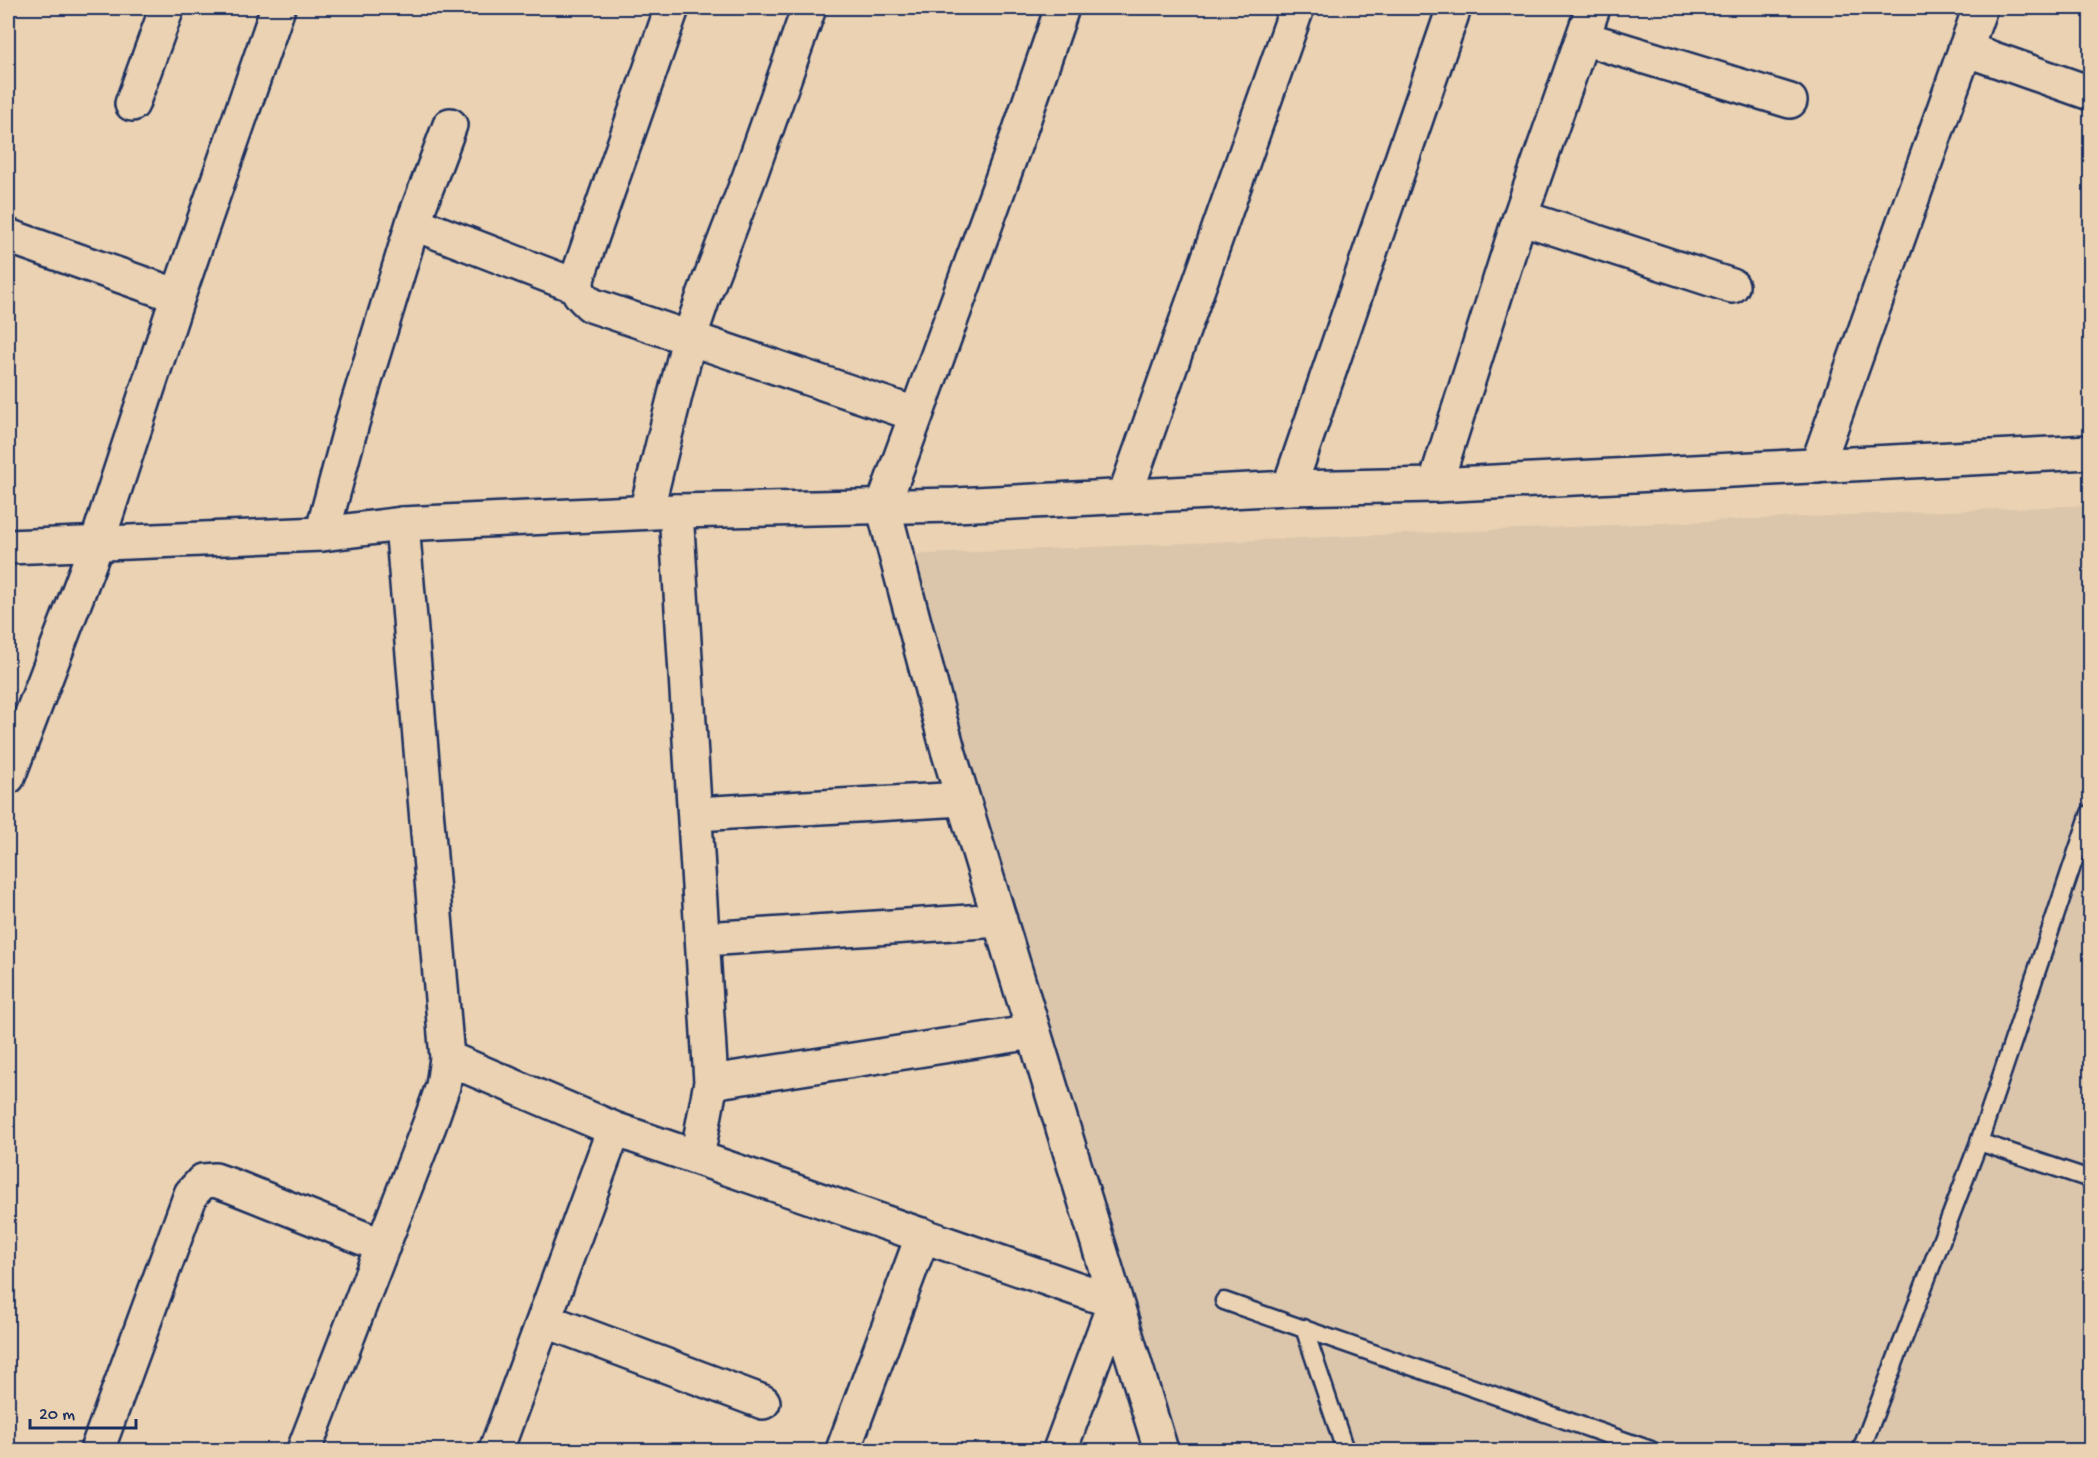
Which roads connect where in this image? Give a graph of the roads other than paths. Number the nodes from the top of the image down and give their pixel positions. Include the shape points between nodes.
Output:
1 (168, 8) edge
2 (278, 8) edge
3 (672, 8) edge
4 (809, 8) edge
5 (1062, 8) edge
6 (1297, 8) edge
7 (1454, 8) edge
8 (1593, 8) edge
9 (1980, 8) edge
10 (1582, 38) junction
11 (1965, 48) junction
12 (2091, 93) edge
13 (1790, 101) dead end
14 (132, 104) dead end
15 (450, 125) dead end
16 (1521, 217) junction
17 (413, 223) junction
18 (8, 236) edge
19 (576, 286) junction
20 (1732, 286) dead end
21 (178, 296) junction
22 (689, 339) junction
23 (915, 414) junction
24 (2091, 452) edge
25 (1817, 466) junction
26 (1435, 485) junction
27 (1289, 488) junction
28 (1125, 495) junction
29 (883, 506) junction
30 (661, 511) junction
31 (402, 524) junction
32 (322, 534) junction
33 (97, 543) junction
34 (8, 547) edge
35 (8, 777) edge
36 (963, 799) junction
37 (2091, 813) edge
38 (696, 814) junction
39 (1000, 920) junction
40 (704, 939) junction
41 (1034, 1032) junction
42 (447, 1058) junction
43 (711, 1082) junction
44 (614, 1129) junction
45 (1978, 1142) junction
46 (697, 1157) junction
47 (2091, 1179) edge
48 (922, 1235) junction
49 (383, 1246) junction
50 (1224, 1301) dead end
51 (1115, 1302) junction
52 (544, 1320) junction
53 (1304, 1328) junction
54 (763, 1402) dead end
55 (97, 1450) edge
56 (304, 1450) edge
57 (496, 1450) edge
58 (843, 1450) edge
59 (1060, 1450) edge
60 (1161, 1450) edge
61 (1346, 1450) edge
62 (1651, 1450) edge
63 (1862, 1450) edge

1 - 14 street
2 - 21 street
3 - 19 street
4 - 22 street
5 - 23 street
6 - 28 street
7 - 27 street
8 - 10 street
9 - 11 street
10 - 13 street
10 - 16 street
11 - 12 street
11 - 25 street
15 - 17 street
16 - 20 street
16 - 26 street
17 - 19 street
17 - 32 street
18 - 21 street
19 - 22 street via 591,305
21 - 33 street
22 - 23 street
22 - 30 street
23 - 29 street
24 - 25 street
25 - 26 street
26 - 27 street
27 - 28 street
28 - 29 street
29 - 30 street
29 - 36 street
30 - 31 street
30 - 38 street
31 - 32 street
31 - 42 street
32 - 33 street
33 - 34 street
33 - 35 street
36 - 38 street
36 - 39 street
37 - 45 lane
38 - 40 street
39 - 40 street
39 - 41 street
40 - 43 street
41 - 43 street
41 - 51 street
42 - 44 street
42 - 49 street via 443,1086
43 - 46 street
44 - 46 street
44 - 52 street
45 - 47 lane
45 - 63 lane
46 - 48 street
48 - 51 street
48 - 58 street
49 - 55 street via 232,1186 215,1180 203,1181 191,1194
49 - 56 street
50 - 53 lane
51 - 59 street
51 - 60 street
52 - 54 street
52 - 57 street
53 - 61 lane
53 - 62 lane

